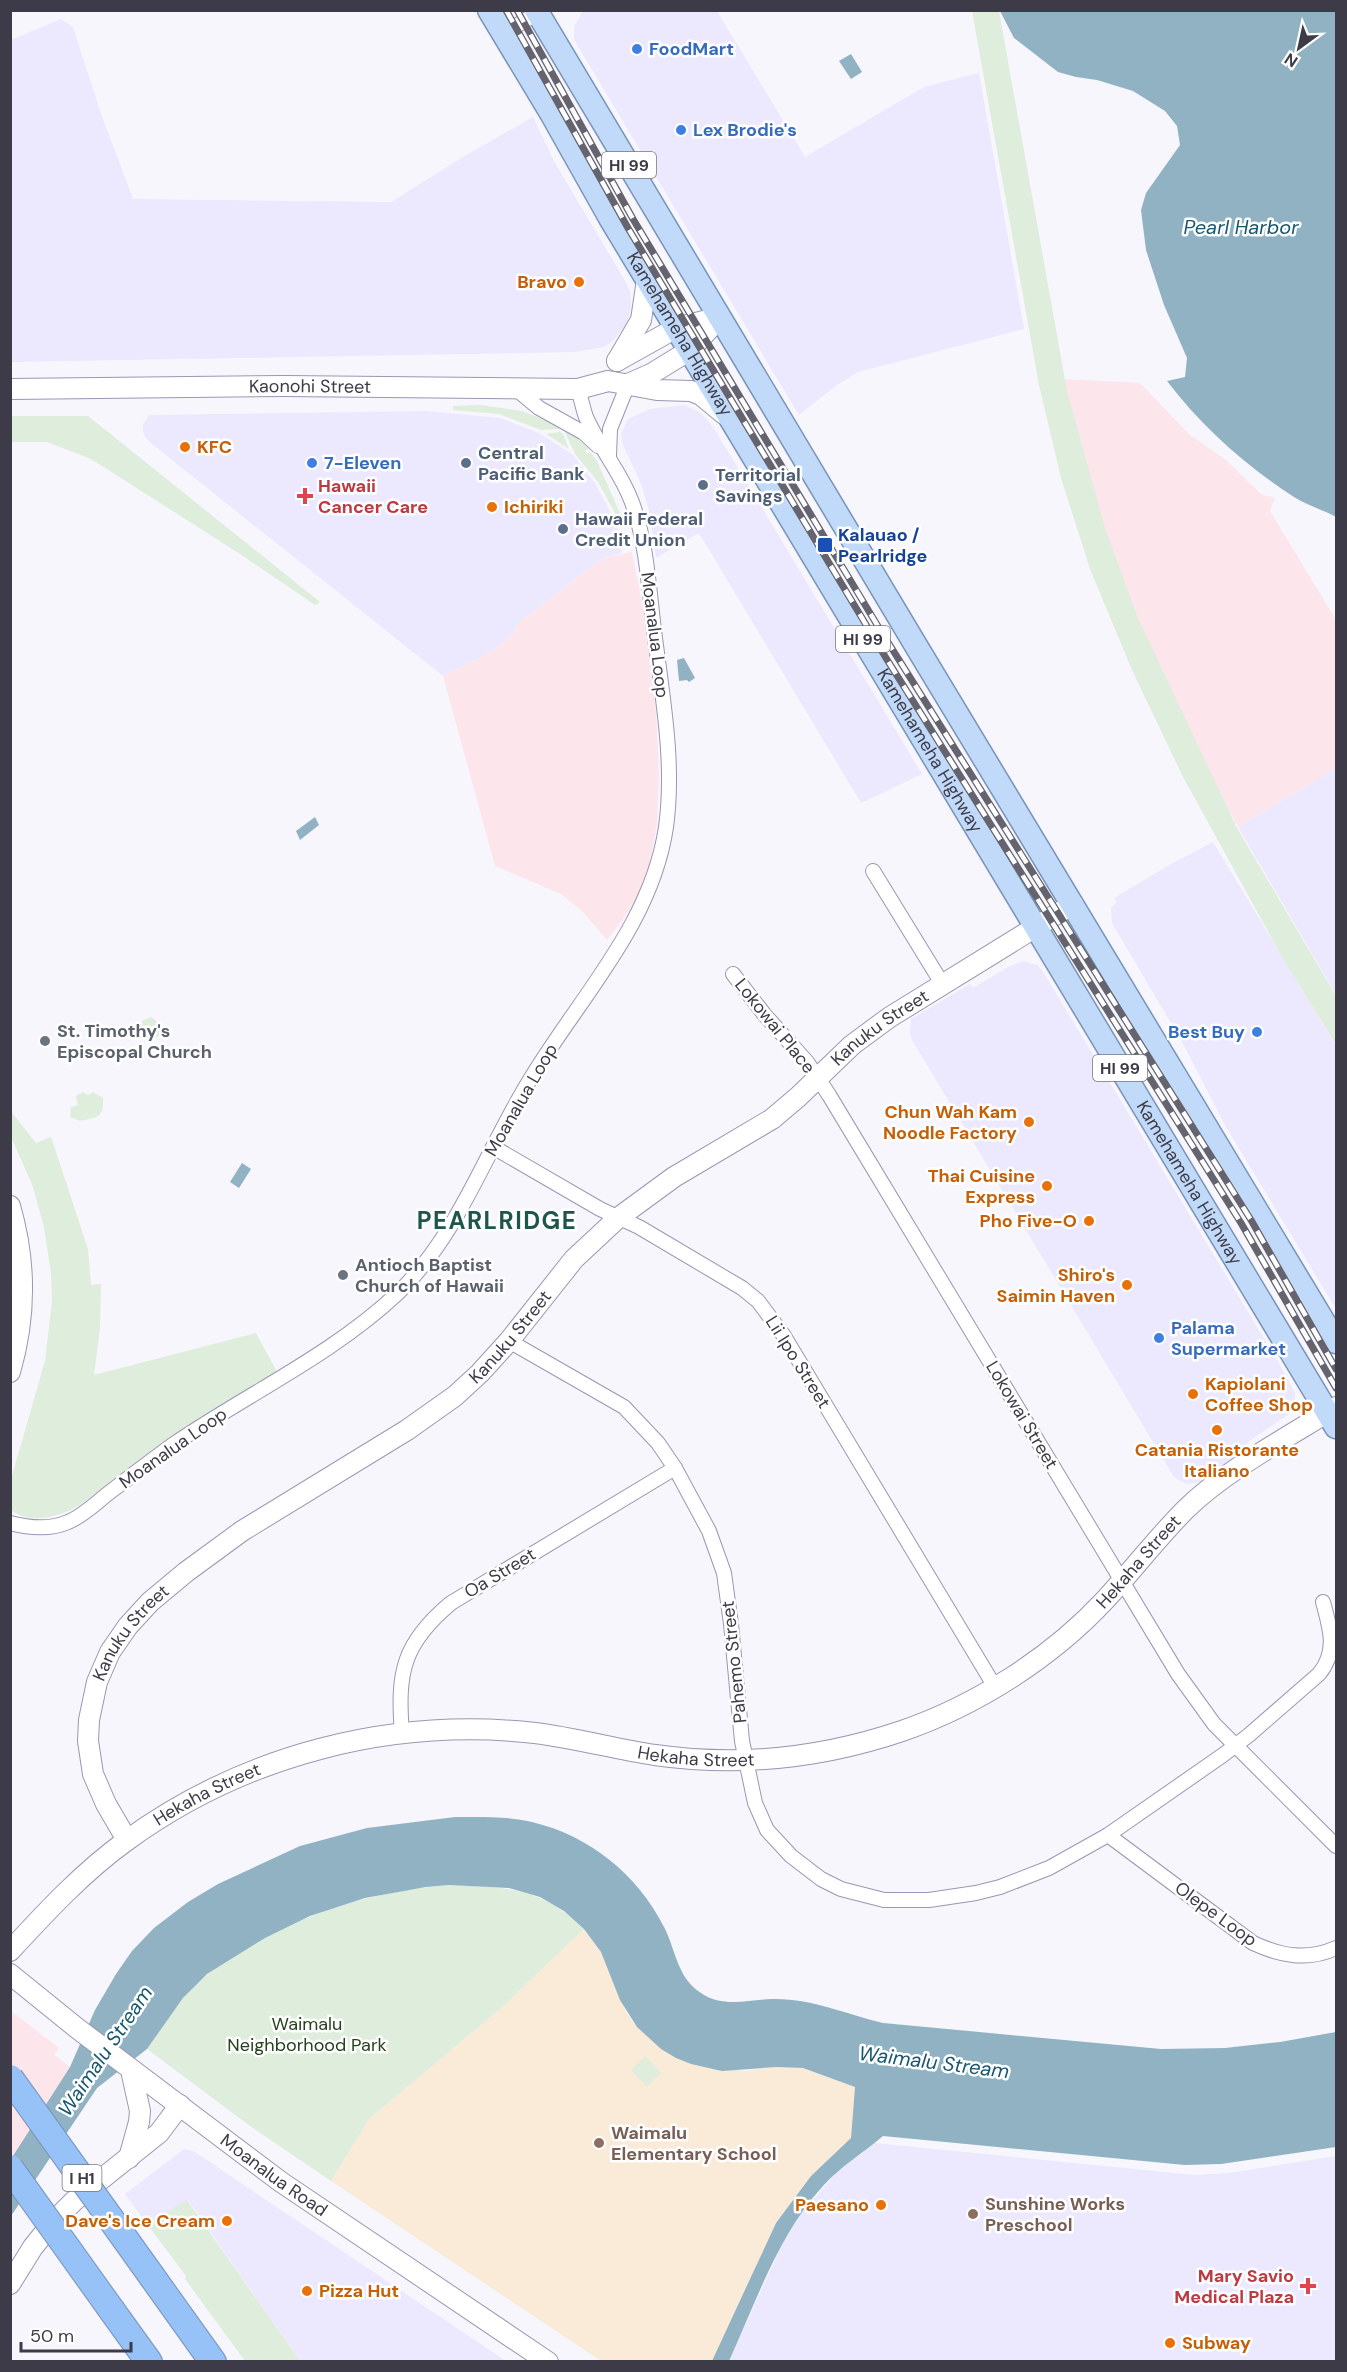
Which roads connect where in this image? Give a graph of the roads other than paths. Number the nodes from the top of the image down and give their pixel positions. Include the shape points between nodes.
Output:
1 (489, 10) edge
2 (539, 11) edge
3 (503, 33) junction
4 (647, 280) junction
5 (720, 317) junction
6 (676, 328) junction
7 (690, 350) junction
8 (617, 361) junction
9 (608, 381) junction
10 (628, 384) junction
11 (515, 388) junction
12 (10, 389) edge
13 (578, 389) junction
14 (733, 420) junction
15 (609, 456) junction
16 (873, 871) dead end
17 (1073, 904) junction
18 (1036, 928) junction
19 (733, 974) dead end
20 (943, 985) junction
21 (818, 1078) junction
22 (493, 1147) junction
23 (10, 1206) edge
24 (618, 1218) junction
25 (509, 1341) junction
26 (1336, 1342) edge
27 (10, 1372) edge
28 (1334, 1416) edge
29 (675, 1468) junction
30 (10, 1523) edge
31 (1122, 1581) junction
32 (1323, 1602) dead end
33 (995, 1687) junction
34 (402, 1733) junction
35 (1236, 1746) junction
36 (746, 1761) junction
37 (1108, 1835) junction
38 (127, 1840) junction
39 (1336, 1846) edge
40 (1336, 1948) edge
41 (10, 1951) edge
42 (10, 1974) edge
43 (131, 2070) junction
44 (10, 2078) edge
45 (180, 2105) junction
46 (129, 2158) junction
47 (10, 2168) edge
48 (10, 2283) edge
49 (149, 2361) edge
50 (213, 2361) edge
51 (548, 2361) edge

1 - 3 main road, Kamehameha Highway / HI 99
2 - 3 street
2 - 5 main road, HI 99
3 - 4 main road, Kamehameha Highway / HI 99
4 - 6 main road, Kamehameha Highway / HI 99
4 - 8 street via 641,320
5 - 6 street
5 - 7 street
5 - 17 main road, HI 99
6 - 7 main road, Kamehameha Highway / HI 99
6 - 8 street
7 - 10 street
7 - 14 main road, Kamehameha Highway / HI 99
8 - 9 street
9 - 10 street, Kaonohi Street
9 - 13 street, Kaonohi Street
10 - 14 street, Kaonohi Street via 691,391
10 - 15 street via 610,429
11 - 12 street, Kaonohi Street
11 - 13 street, Kaonohi Street
11 - 15 street, Moanalua Loop via 539,408 584,433
13 - 15 street, Moanalua Loop via 586,417
14 - 18 main road, Kamehameha Highway / HI 99
15 - 22 street, Moanalua Loop via 634,508 648,581 668,750 667,824 660,861 638,914 539,1064
16 - 20 street
17 - 18 street, Kanuku Street
17 - 26 main road, HI 99
18 - 20 street, Kanuku Street
18 - 28 main road, Kamehameha Highway / HI 99
19 - 21 street, Lokowai Place
20 - 21 street, Kanuku Street via 862,1037
21 - 24 street, Kanuku Street via 758,1129 674,1178
21 - 31 street, Lokowai Street
22 - 24 street, Lii Ipo Street
22 - 30 street, Moanalua Loop via 452,1225 420,1270 357,1328 175,1444 75,1518 49,1527
23 - 27 street via 19,1245 22,1289 19,1334
24 - 25 street, Kanuku Street via 574,1258
24 - 33 street, Lii Ipo Street via 742,1288 765,1309
25 - 29 street, Pahemo Street via 624,1407
25 - 38 street, Kanuku Street via 442,1406 242,1531 165,1589 128,1626 110,1652 97,1682 88,1740 98,1788
28 - 31 street, Hekaha Street via 1246,1464 1187,1508
29 - 34 street, Oa Street via 439,1613 416,1639 405,1663 399,1696
29 - 36 street, Pahemo Street via 710,1531 724,1573
31 - 33 street, Hekaha Street via 1069,1635
31 - 35 street, Lokowai Street via 1178,1674 1208,1717
32 - 35 street, Pahemo Street via 1332,1647 1324,1668
33 - 36 street, Hekaha Street via 948,1712 879,1738 818,1753
34 - 36 street, Hekaha Street via 505,1730 660,1756
34 - 38 street, Hekaha Street via 323,1748 257,1769 194,1799
35 - 37 street, Pahemo Street
35 - 39 street
36 - 37 street, Pahemo Street via 755,1803 777,1843 821,1879 861,1896 913,1900 976,1893 1049,1868
37 - 40 street, Olepe Loop via 1253,1942 1292,1956 1317,1955
38 - 41 street, Hekaha Street via 76,1883
42 - 43 street, Moanalua Road
43 - 45 street, Moanalua Road
43 - 46 street via 140,2122
44 - 50 highway, I H1, bridge
45 - 46 street via 164,2128
45 - 51 street, Moanalua Road via 321,2210
46 - 48 street via 54,2221
47 - 49 highway, bridge

